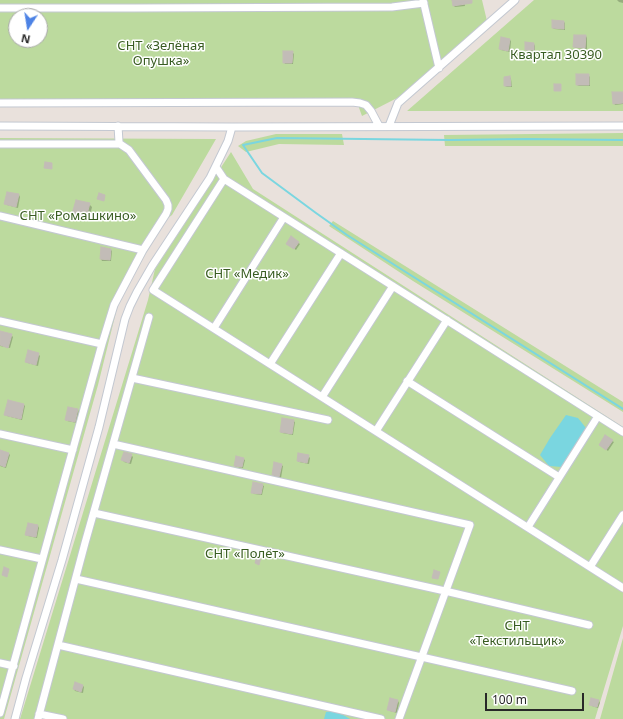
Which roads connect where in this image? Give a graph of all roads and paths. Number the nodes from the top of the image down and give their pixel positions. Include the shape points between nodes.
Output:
1 (515, 0) edge
2 (423, 2) edge
3 (0, 8) edge
4 (439, 68) junction
5 (0, 103) edge
6 (0, 126) edge
7 (118, 126) junction
8 (379, 126) junction
9 (389, 126) junction
10 (623, 126) edge
11 (232, 127) junction
12 (0, 144) edge
13 (120, 144) junction
14 (216, 167) junction
15 (224, 179) junction
16 (0, 216) edge
17 (284, 217) junction
18 (143, 250) junction
19 (341, 253) junction
20 (393, 286) junction
21 (149, 317) dead end
22 (446, 320) junction
23 (0, 321) edge
24 (214, 328) junction
25 (102, 344) junction
26 (270, 364) junction
27 (132, 378) junction
28 (407, 381) junction
29 (322, 397) junction
30 (598, 416) junction
31 (328, 420) dead end
32 (376, 431) junction
33 (623, 432) edge
34 (0, 434) edge
35 (113, 444) junction
36 (73, 450) junction
37 (559, 477) junction
38 (94, 513) junction
39 (623, 515) edge
40 (528, 527) junction
41 (0, 550) edge
42 (42, 559) junction
43 (590, 567) junction
44 (76, 579) junction
45 (623, 588) edge
46 (445, 591) junction
47 (589, 625) dead end
48 (58, 645) junction
49 (422, 657) junction
50 (0, 663) edge
51 (14, 666) junction
52 (572, 691) dead end
53 (0, 713) edge
54 (39, 716) edge
55 (15, 719) edge
56 (63, 719) edge
57 (381, 719) edge
58 (400, 719) edge

1 - 4 street
2 - 3 street via 392,7
2 - 4 street
4 - 9 street via 398,103
5 - 8 street via 352,102 366,105
6 - 7 street
7 - 11 street
7 - 13 street
8 - 9 street
8 - 11 street
9 - 10 street
11 - 14 street
12 - 13 street
13 - 18 street via 129,150 168,204 166,214
14 - 15 street
14 - 55 street via 152,266 125,319 62,560
15 - 17 street
15 - 24 street via 153,290
16 - 18 street
17 - 19 street
17 - 24 street
18 - 25 street via 114,305
19 - 20 street
19 - 26 street
20 - 22 street
20 - 29 street
21 - 27 street
22 - 28 street
22 - 30 street
23 - 25 street
24 - 26 street
25 - 36 street
26 - 29 street
27 - 31 street
27 - 35 street
28 - 32 street
28 - 37 street
29 - 32 street
30 - 33 street
30 - 37 street
32 - 40 street
34 - 36 street
35 - 38 street
35 - 46 street via 470,525
36 - 42 street
37 - 40 street
38 - 44 street
38 - 46 street
39 - 43 street
40 - 43 street
41 - 42 street
42 - 51 street
43 - 45 street
44 - 48 street
44 - 49 street
46 - 47 street
46 - 49 street
48 - 54 street
48 - 57 street
49 - 52 street
49 - 58 street
50 - 51 street
51 - 53 street
54 - 56 street

